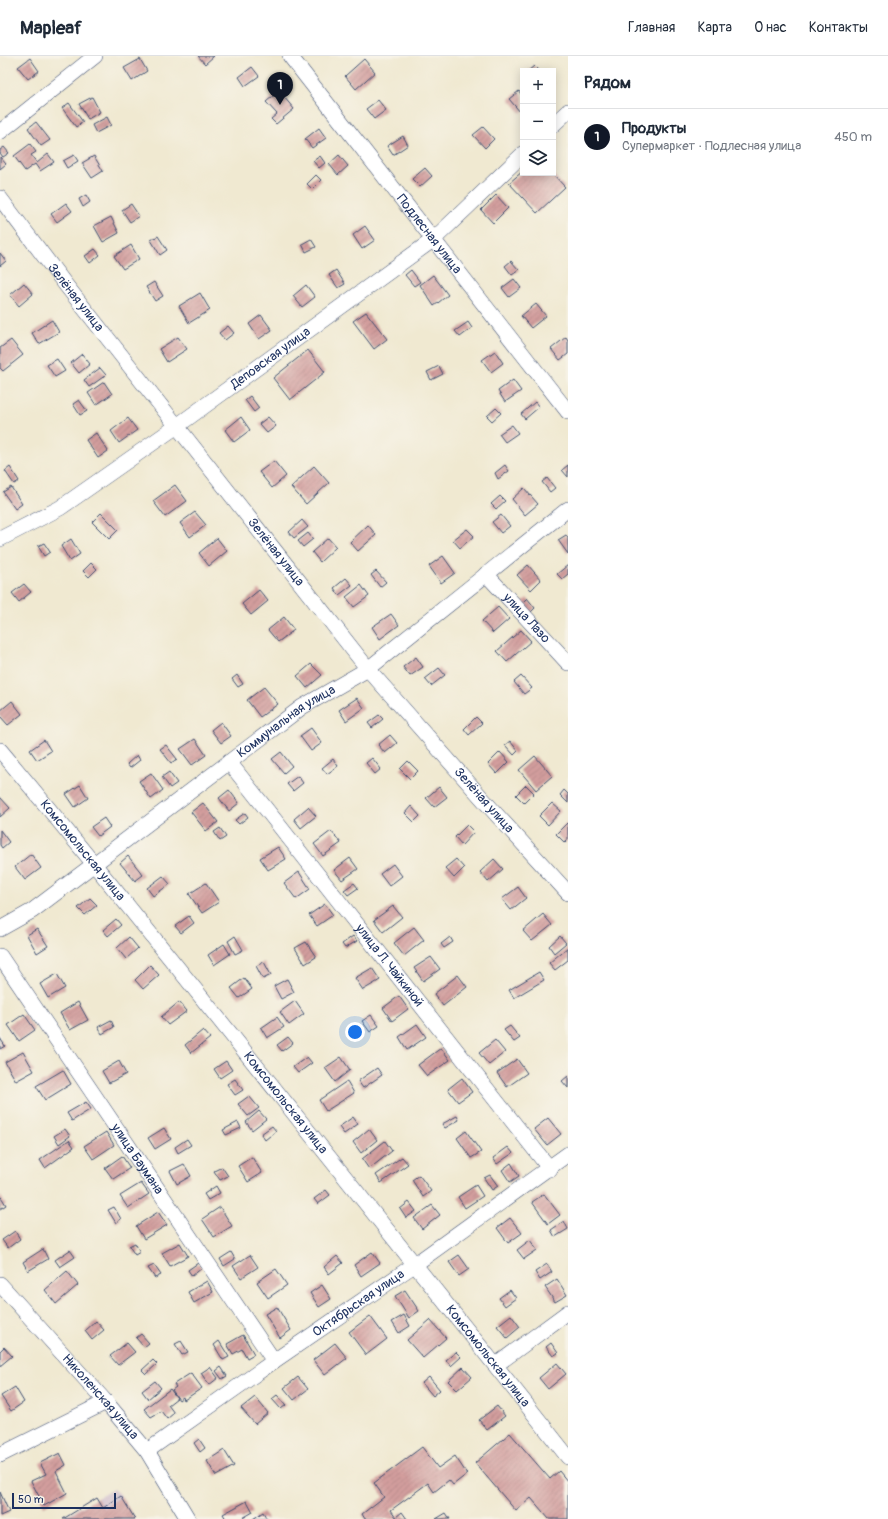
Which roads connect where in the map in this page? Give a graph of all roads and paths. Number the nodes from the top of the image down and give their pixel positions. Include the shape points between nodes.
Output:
1 (95, 56) edge
2 (290, 56) edge
3 (568, 111) edge
4 (556, 122) edge
5 (0, 132) edge
6 (520, 157) edge
7 (0, 198) edge
8 (434, 239) junction
9 (568, 412) edge
10 (177, 426) junction
11 (568, 509) edge
12 (0, 539) edge
13 (486, 574) junction
14 (568, 663) edge
15 (368, 669) junction
16 (0, 750) edge
17 (229, 762) junction
18 (95, 863) junction
19 (568, 892) edge
20 (0, 929) edge
21 (0, 956) edge
22 (568, 1154) edge
23 (550, 1169) junction
24 (414, 1265) junction
25 (0, 1284) edge
26 (568, 1312) edge
27 (274, 1361) junction
28 (496, 1365) junction
29 (106, 1402) junction
30 (147, 1451) junction
31 (0, 1455) edge
32 (568, 1457) edge
33 (188, 1519) edge

1 - 5 street
2 - 8 street, Подлесная улица
3 - 4 street
6 - 8 street, Деповская улица
7 - 10 street, Зелёная улица via 64,284
8 - 9 street, Подлесная улица
8 - 10 street, Деповская улица
10 - 12 street, Деповская улица via 60,508
10 - 15 street, Зелёная улица
11 - 13 street, Коммунальная улица
13 - 14 street, улица Лазо
13 - 15 street, Коммунальная улица
15 - 17 street, Коммунальная улица via 302,707
15 - 19 street, Зелёная улица
16 - 18 street, Комсомольская улица
17 - 18 street, Коммунальная улица
17 - 23 street, улица Л. Чайкиной
18 - 20 street, Коммунальная улица via 32,911
18 - 24 street, Комсомольская улица
21 - 27 street, улица Баумана
22 - 23 street, Октябрьская улица
23 - 24 street, Октябрьская улица
24 - 27 street, Октябрьская улица
24 - 28 street, Комсомольская улица
25 - 29 street, Николенская улица
26 - 28 street
27 - 30 street, Октябрьская улица
28 - 32 street, Комсомольская улица
29 - 30 street, Николенская улица
29 - 31 street
30 - 33 street, Николенская улица

